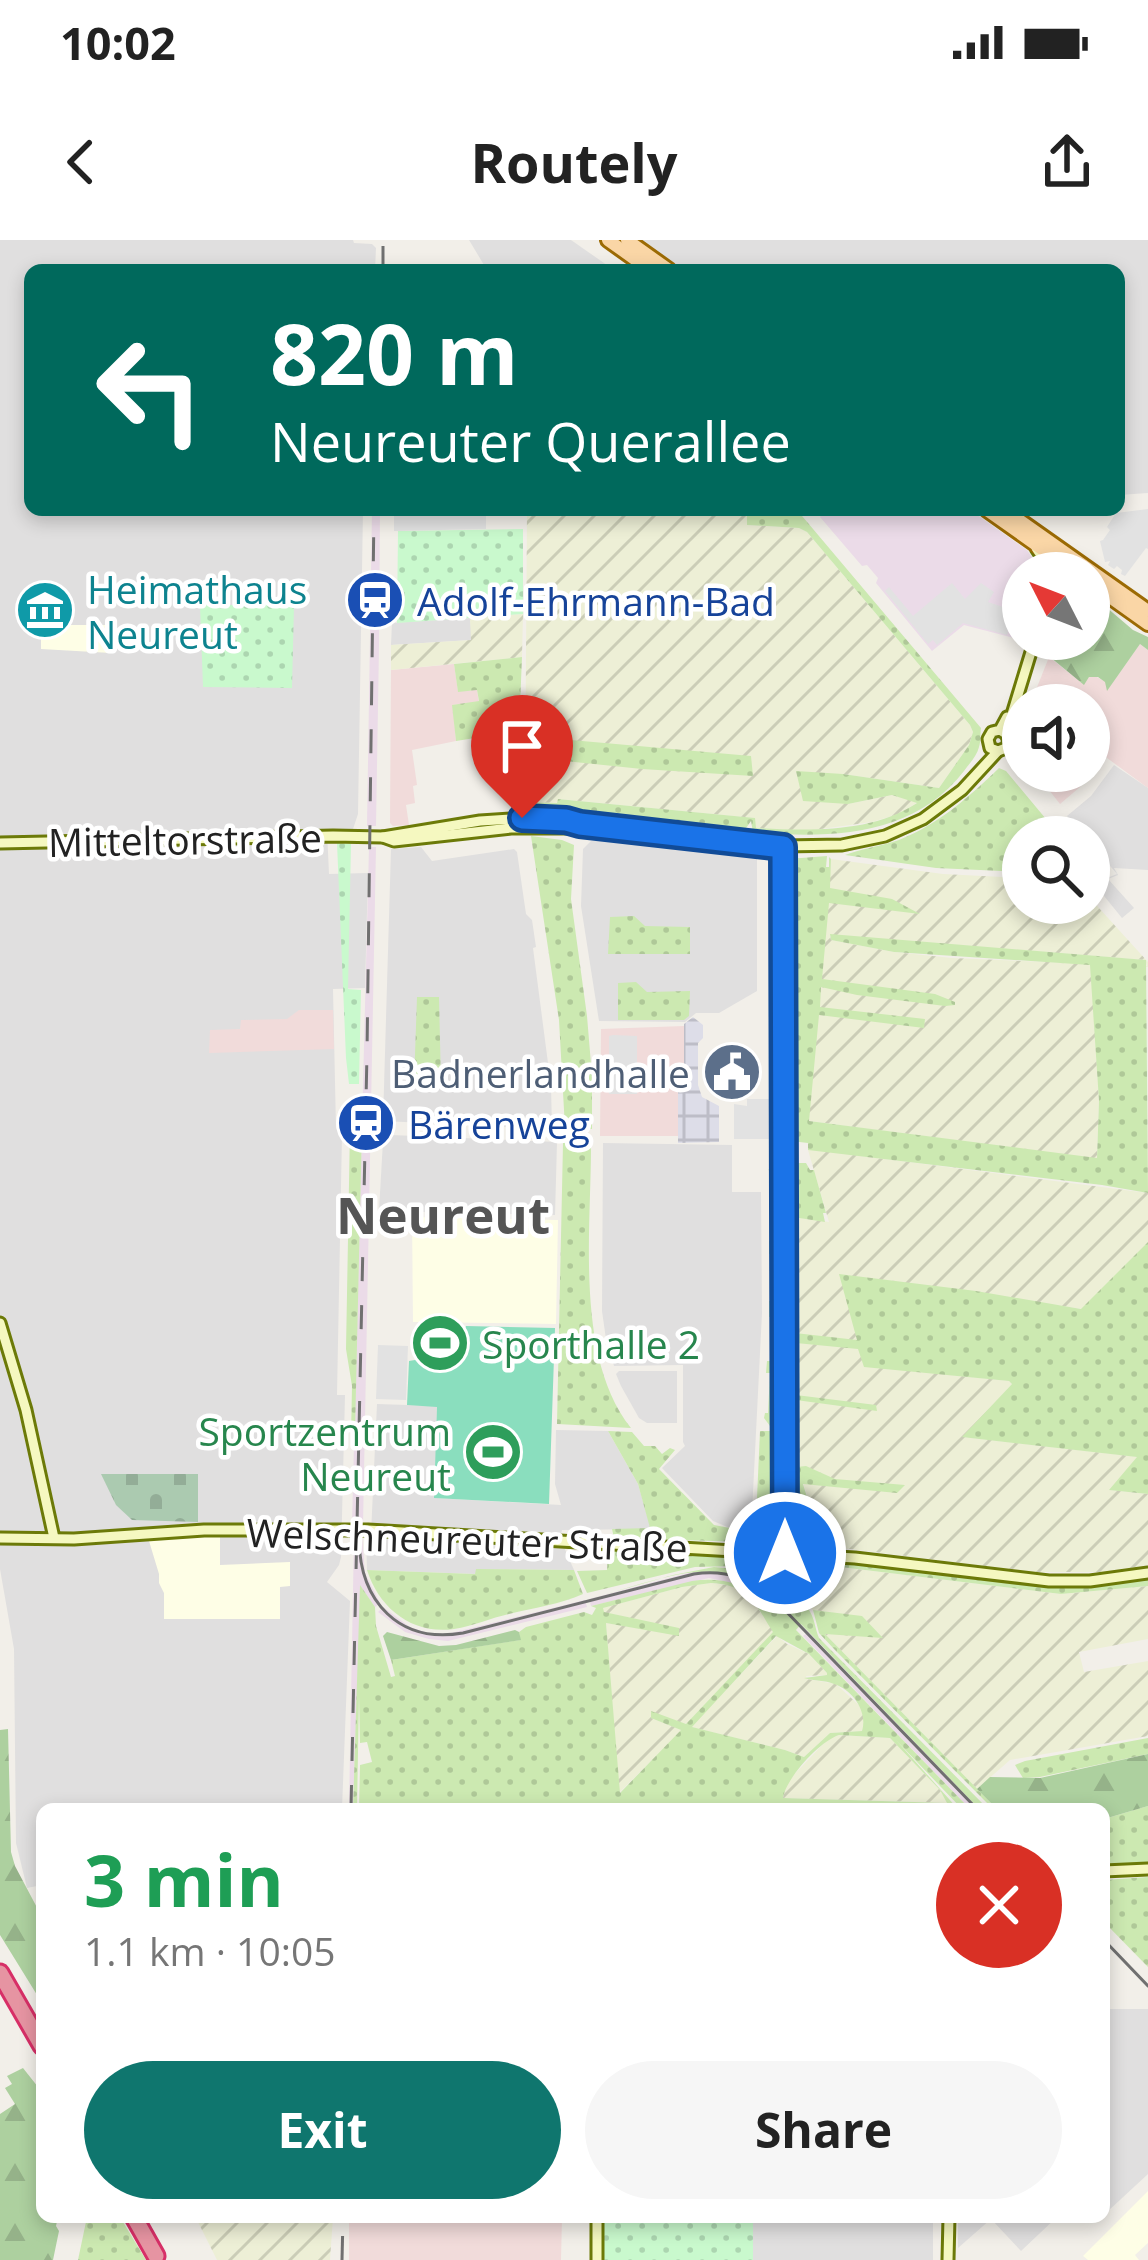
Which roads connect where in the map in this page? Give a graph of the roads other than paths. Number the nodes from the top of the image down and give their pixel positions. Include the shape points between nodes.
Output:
1 (608, 240) edge
2 (627, 240) edge
3 (642, 264) edge
4 (661, 264) edge
5 (995, 516) edge
6 (1011, 516) edge
7 (1044, 552) edge
8 (1048, 552) edge
9 (1110, 591) edge
10 (1110, 597) edge
11 (1148, 611) edge
12 (1148, 624) edge
13 (1002, 732) edge
14 (1002, 748) edge
15 (994, 750) junction
16 (0, 843) edge
17 (783, 847) junction
18 (0, 1323) edge
19 (0, 1538) edge
20 (54, 1538) junction
21 (785, 1553) junction
22 (1148, 1573) edge
23 (1148, 1869) edge
24 (1110, 1871) edge
25 (1, 1962) edge
26 (36, 2028) edge
27 (141, 2223) edge
28 (597, 2223) edge
29 (949, 2223) edge
30 (161, 2257) edge
31 (597, 2260) edge
32 (948, 2260) edge

1 - 3 main road
2 - 4 main road
5 - 7 main road
6 - 8 main road
9 - 11 main road
10 - 12 main road
13 - 15 street via 988,736
14 - 15 street
15 - 17 street, Mitteltorstraße via 934,812 894,832
16 - 17 street, Mitteltorstraße via 399,840 580,824
17 - 21 street
18 - 20 street
19 - 20 street, Welschneureuter Straße
20 - 21 street, Welschneureuter Straße via 346,1530
21 - 22 street, Welschneureuter Straße via 1049,1581
23 - 24 street
25 - 26 highway
27 - 30 highway
28 - 31 street
29 - 32 street

